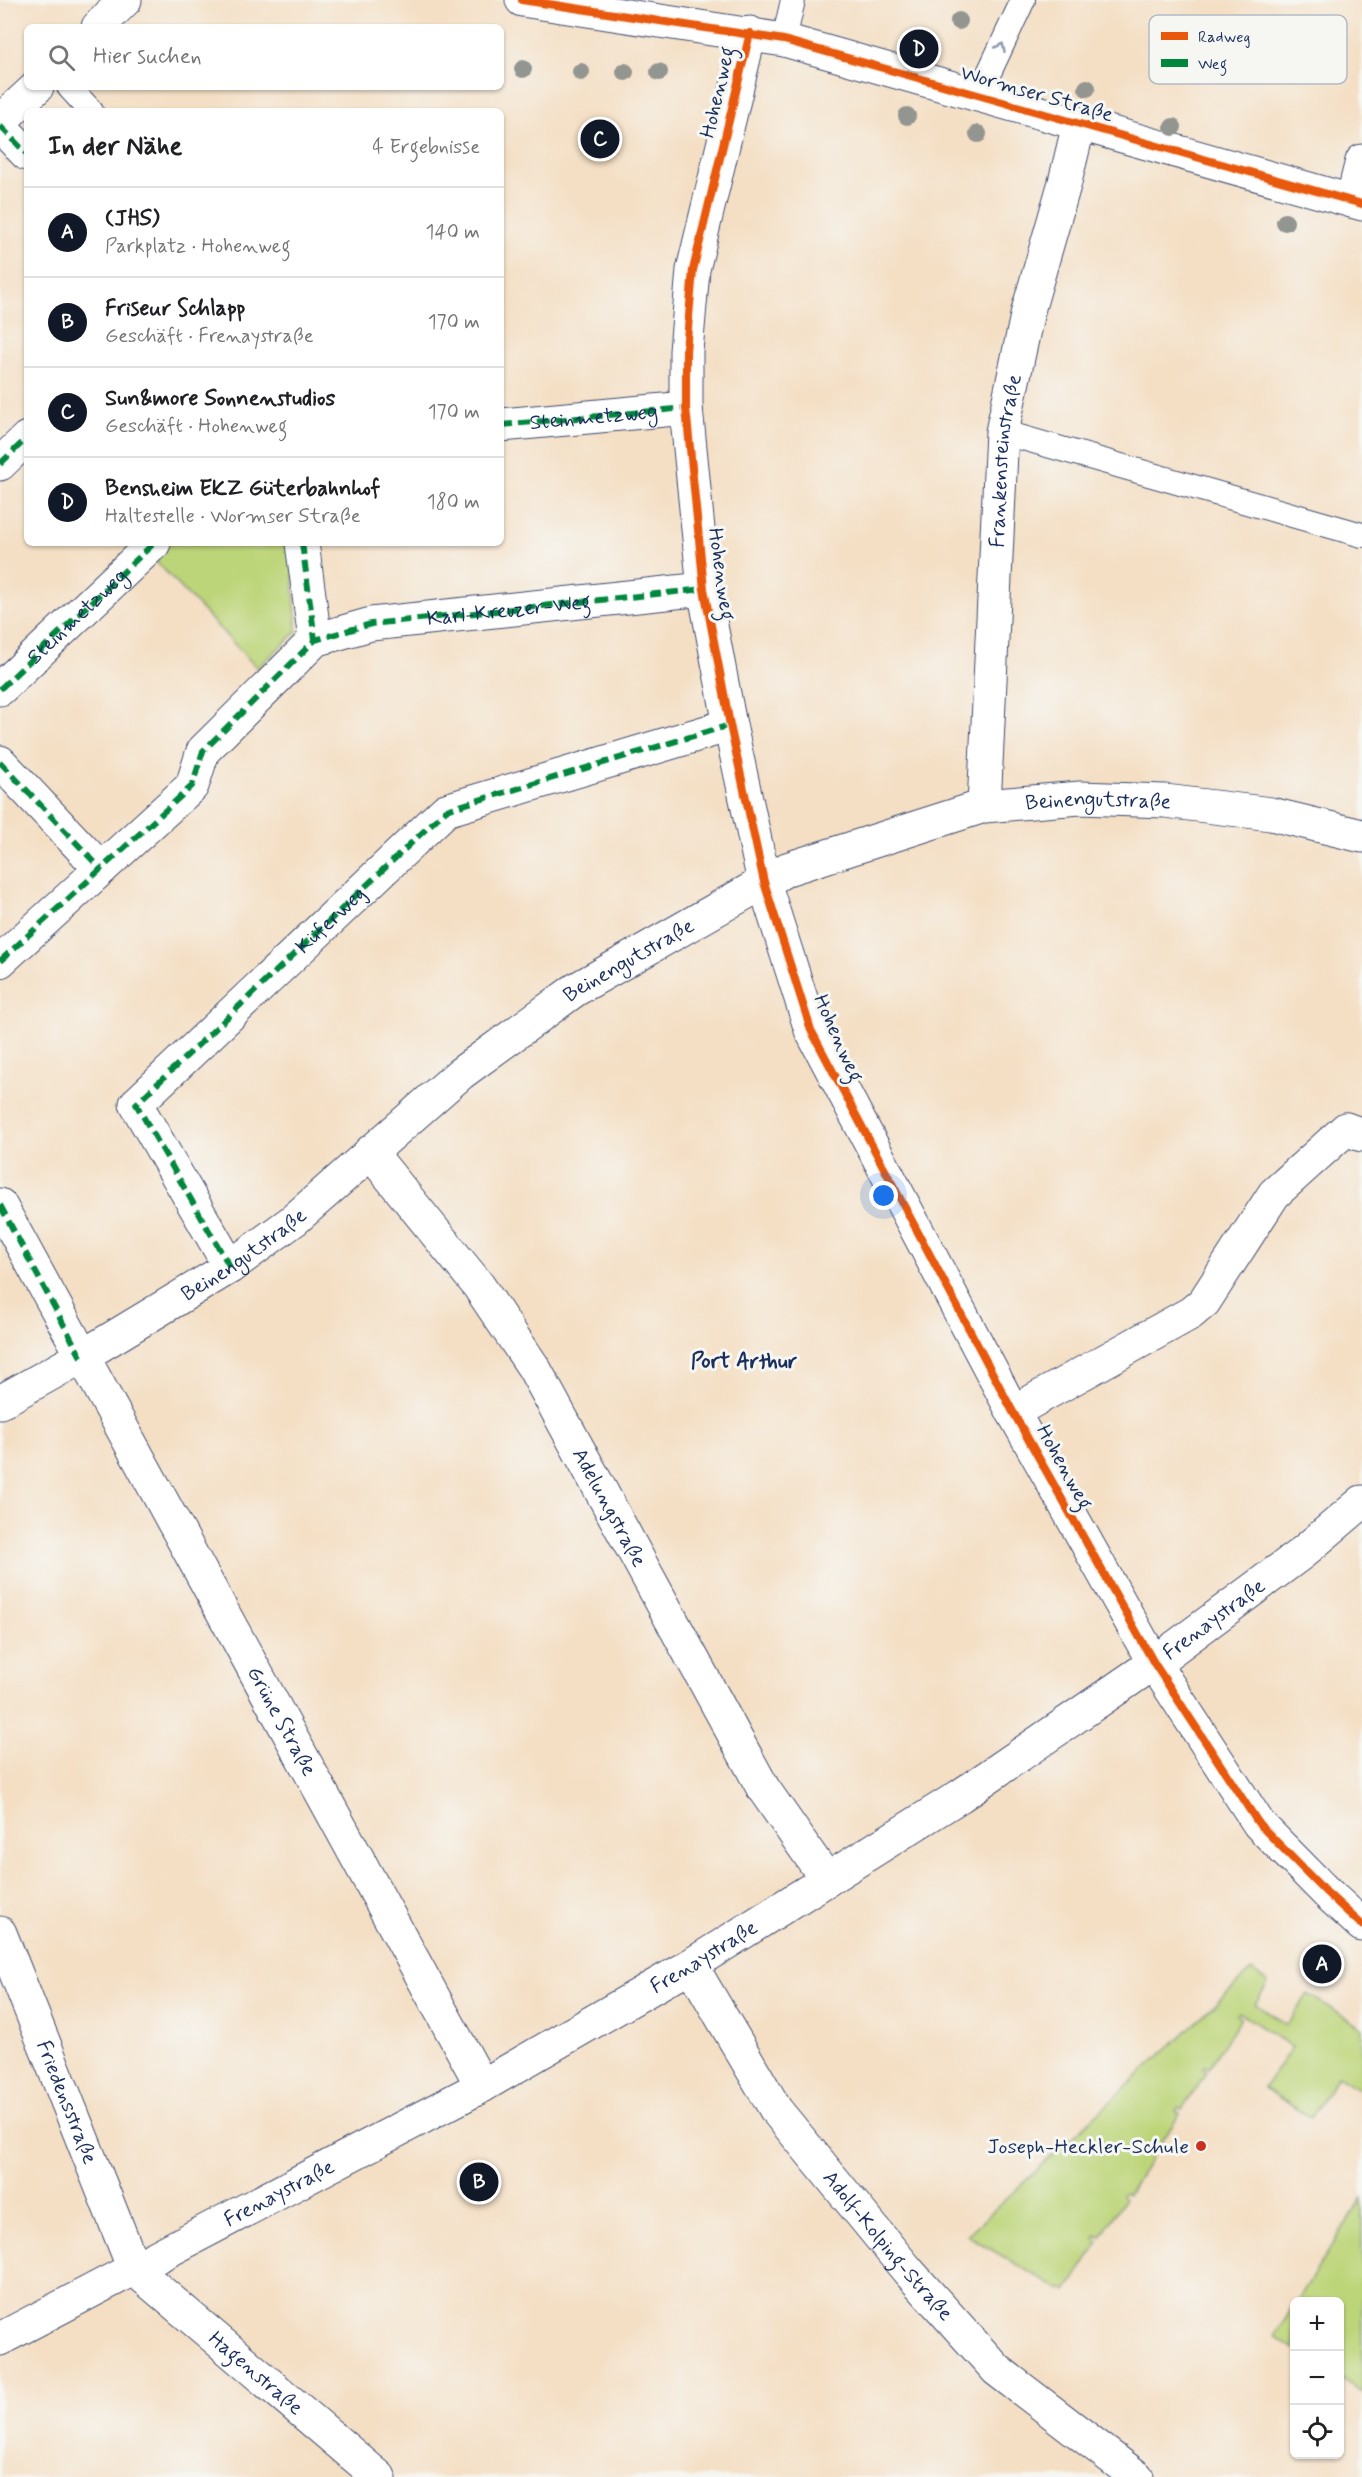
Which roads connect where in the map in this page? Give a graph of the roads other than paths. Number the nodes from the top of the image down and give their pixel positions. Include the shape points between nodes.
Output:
1 (125, 0) edge
2 (522, 0) edge
3 (793, 0) edge
4 (1023, 0) edge
5 (101, 24) edge
6 (750, 33) junction
7 (784, 40) junction
8 (34, 90) edge
9 (72, 90) edge
10 (980, 94) junction
11 (88, 108) edge
12 (0, 121) edge
13 (1079, 124) junction
14 (0, 126) edge
15 (24, 151) edge
16 (1362, 161) edge
17 (1357, 202) edge
18 (686, 408) junction
19 (504, 425) edge
20 (1002, 432) junction
21 (24, 441) edge
22 (0, 464) edge
23 (1362, 535) edge
24 (151, 546) edge
25 (302, 546) edge
26 (704, 590) junction
27 (315, 640) junction
28 (0, 689) edge
29 (730, 725) junction
30 (0, 762) edge
31 (984, 806) junction
32 (1362, 836) edge
33 (101, 869) junction
34 (764, 882) junction
35 (0, 961) edge
36 (1362, 1136) edge
37 (370, 1152) junction
38 (0, 1205) edge
39 (230, 1266) junction
40 (81, 1358) junction
41 (0, 1402) edge
42 (1013, 1412) junction
43 (1362, 1502) edge
44 (1154, 1663) junction
45 (827, 1880) junction
46 (1362, 1925) edge
47 (0, 1933) edge
48 (691, 1965) junction
49 (482, 2086) junction
50 (134, 2269) junction
51 (0, 2338) edge
52 (379, 2477) edge
53 (1137, 2477) edge

1 - 5 street
2 - 6 street, Wormser Straße
3 - 7 lane
10 -> 4 lane
6 - 7 street, Wormser Straße
6 - 18 street, Hohenweg via 693,270
7 - 10 street, Wormser Straße
8 - 12 street
9 - 11 lane
10 - 13 street, Wormser Straße
13 - 17 street, Wormser Straße
13 - 20 street, Frankensteinstraße via 1028,310
14 - 15 street
16 - 17 street
18 - 19 street, Steinmetzweg
18 - 26 street, Hohenweg
20 - 23 lane
20 - 31 street, Frankensteinstraße
21 - 22 street
24 - 28 street, Steinmetzweg
25 - 27 street
26 - 27 street, Karl-Kreuzer-Weg via 371,624
26 - 29 street, Hohenweg
27 - 33 street, Karl-Kreuzer-Weg via 203,751 192,786
29 - 34 street, Hohenweg
29 - 39 street, Küferweg via 446,810 136,1104
30 - 33 street
31 - 32 street, Beinengutstraße via 1080,798 1165,801 1271,814
31 - 34 street, Beinengutstraße via 788,869
33 - 35 street, Karl-Kreuzer-Weg
34 - 37 street, Beinengutstraße via 575,990 460,1074
34 - 42 street, Hohenweg via 811,1030
36 - 42 street, Hohenweg via 1346,1129 1274,1194 1204,1302 1191,1313
37 - 39 street, Beinengutstraße via 294,1220
37 - 45 street, Adelungstraße via 478,1285 534,1368 763,1788
38 - 40 street
39 - 40 street, Beinengutstraße
40 - 41 street, Beinengutstraße
40 - 49 street, Grüne Straße
42 - 44 street, Hohenweg
43 - 44 street, Frenaystraße via 1302,1553
44 - 45 street, Frenaystraße via 960,1796
44 - 46 street, Hohenweg via 1259,1824
45 - 48 street, Frenaystraße
47 - 50 street, Friedensstraße
48 - 49 street, Frenaystraße
48 - 53 street, Adolf-Kolping-Straße via 776,2110 908,2271 997,2370
49 - 50 street, Frenaystraße
50 - 51 street, Frenaystraße
50 - 52 street, Hagenstraße

